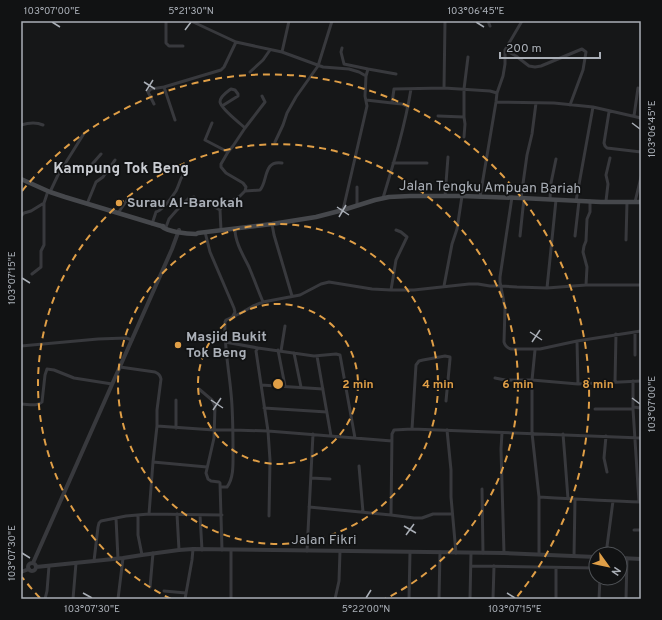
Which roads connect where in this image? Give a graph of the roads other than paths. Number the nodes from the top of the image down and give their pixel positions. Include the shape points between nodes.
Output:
1 (166, 21) edge
2 (191, 21) edge
3 (289, 21) edge
4 (332, 21) edge
5 (445, 21) edge
6 (488, 21) edge
7 (522, 21) edge
8 (200, 23) edge
9 (490, 26) dead end
10 (236, 42) junction
11 (183, 46) dead end
12 (342, 48) dead end
13 (270, 50) junction
14 (505, 50) junction
15 (282, 52) junction
16 (468, 57) dead end
17 (318, 66) junction
18 (368, 69) junction
19 (250, 72) dead end
20 (396, 74) dead end
21 (366, 76) junction
22 (164, 87) junction
23 (444, 88) junction
24 (638, 88) dead end
25 (411, 89) junction
26 (464, 89) junction
27 (497, 93) junction
28 (262, 96) dead end
29 (366, 100) junction
30 (496, 102) junction
31 (392, 103) junction
32 (536, 103) junction
33 (154, 104) dead end
34 (570, 105) junction
35 (222, 106) junction
36 (408, 107) junction
37 (593, 107) junction
38 (609, 112) junction
39 (438, 116) dead end
40 (634, 116) junction
41 (464, 117) junction
42 (641, 118) edge
43 (175, 120) dead end
44 (212, 123) dead end
45 (21, 125) edge
46 (43, 125) dead end
47 (245, 128) junction
48 (83, 136) dead end
49 (464, 137) dead end
50 (275, 142) dead end
51 (228, 152) junction
52 (641, 152) edge
53 (101, 154) dead end
54 (448, 157) dead end
55 (610, 158) dead end
56 (116, 160) dead end
57 (556, 160) dead end
58 (282, 163) dead end
59 (393, 163) junction
60 (427, 163) dead end
61 (63, 167) junction
62 (186, 171) dead end
63 (641, 177) edge
64 (21, 179) edge
65 (357, 187) dead end
66 (49, 191) junction
67 (246, 191) junction
68 (130, 196) dead end
69 (445, 196) junction
70 (462, 196) junction
71 (194, 197) dead end
72 (480, 197) junction
73 (512, 197) junction
74 (383, 198) junction
75 (522, 198) junction
76 (550, 199) junction
77 (556, 200) junction
78 (578, 201) junction
79 (590, 201) junction
80 (606, 201) junction
81 (627, 202) junction
82 (635, 202) junction
83 (641, 202) edge
84 (44, 203) junction
85 (86, 204) junction
86 (211, 205) dead end
87 (357, 206) junction
88 (220, 210) junction
89 (343, 210) junction
90 (118, 213) junction
91 (21, 216) edge
92 (152, 224) junction
93 (272, 224) junction
94 (164, 227) junction
95 (235, 229) junction
96 (221, 230) junction
97 (396, 230) dead end
98 (179, 231) junction
99 (205, 232) junction
100 (520, 236) dead end
101 (576, 236) dead end
102 (626, 240) dead end
103 (174, 243) junction
104 (172, 248) junction
105 (32, 274) dead end
106 (586, 285) junction
107 (641, 285) edge
108 (444, 286) junction
109 (501, 286) junction
110 (547, 288) junction
111 (391, 290) junction
112 (292, 296) junction
113 (263, 302) junction
114 (234, 308) junction
115 (241, 313) junction
116 (232, 318) junction
117 (285, 326) dead end
118 (641, 331) edge
119 (635, 332) junction
120 (616, 334) junction
121 (132, 340) junction
122 (577, 341) junction
123 (226, 342) junction
124 (21, 346) edge
125 (258, 348) junction
126 (535, 350) junction
127 (280, 351) junction
128 (294, 353) junction
129 (635, 355) dead end
130 (317, 356) junction
131 (120, 367) junction
132 (495, 378) dead end
133 (532, 380) junction
134 (633, 380) junction
135 (641, 381) edge
136 (615, 382) junction
137 (112, 384) junction
138 (578, 384) junction
139 (261, 385) junction
140 (285, 386) junction
141 (301, 387) junction
142 (199, 389) dead end
143 (323, 389) junction
144 (176, 400) dead end
145 (446, 401) dead end
146 (21, 404) edge
147 (264, 408) junction
148 (633, 408) junction
149 (641, 408) edge
150 (595, 409) dead end
151 (327, 412) junction
152 (157, 426) junction
153 (176, 428) junction
154 (412, 429) junction
155 (214, 430) junction
156 (233, 430) junction
157 (448, 430) junction
158 (268, 431) junction
159 (502, 433) junction
160 (532, 433) junction
161 (313, 434) junction
162 (564, 434) junction
163 (331, 436) junction
164 (606, 436) junction
165 (355, 438) junction
166 (635, 438) junction
167 (641, 438) edge
168 (392, 441) junction
169 (153, 462) junction
170 (359, 466) dead end
171 (207, 467) junction
172 (607, 472) dead end
173 (639, 473) edge
174 (311, 478) junction
175 (330, 479) dead end
176 (221, 487) junction
177 (482, 489) dead end
178 (539, 497) junction
179 (568, 498) junction
180 (575, 499) junction
181 (614, 501) junction
182 (640, 502) edge
183 (309, 507) junction
184 (363, 512) junction
185 (149, 514) junction
186 (177, 514) junction
187 (452, 514) junction
188 (138, 515) junction
189 (200, 515) junction
190 (222, 515) junction
191 (391, 515) junction
192 (269, 516) dead end
193 (116, 518) junction
194 (634, 530) dead end
195 (641, 530) edge
196 (607, 546) edge
197 (193, 549) junction
198 (179, 550) junction
199 (202, 550) junction
200 (222, 550) junction
201 (231, 550) junction
202 (307, 551) junction
203 (340, 551) junction
204 (410, 552) junction
205 (440, 552) junction
206 (153, 553) junction
207 (456, 553) junction
208 (471, 553) junction
209 (483, 553) junction
210 (504, 553) junction
211 (539, 554) junction
212 (142, 555) junction
213 (574, 556) junction
214 (588, 556) edge
215 (628, 558) edge
216 (121, 559) junction
217 (641, 559) edge
218 (94, 561) junction
219 (76, 563) junction
220 (34, 565) junction
221 (52, 566) junction
222 (471, 566) junction
223 (494, 566) junction
224 (556, 568) junction
225 (588, 568) edge
226 (21, 572) edge
227 (600, 586) edge
228 (626, 586) edge
229 (150, 587) dead end
230 (164, 591) dead end
231 (186, 593) junction
232 (45, 599) edge
233 (73, 599) edge
234 (118, 599) edge
235 (184, 599) edge
236 (232, 599) edge
237 (335, 599) edge
238 (409, 599) edge
239 (439, 599) edge
240 (470, 599) edge
241 (493, 599) edge
242 (556, 599) edge
243 (599, 599) edge
244 (626, 599) edge

1 - 11 street via 166,43 169,46
2 - 8 street
3 - 15 street
4 - 17 street
5 - 23 street
6 - 9 street
7 - 14 street
8 - 10 street
10 - 13 street
10 - 22 street via 221,70
12 - 18 street via 344,64
13 - 15 street
13 - 19 street
14 - 27 street via 503,76
14 - 34 street via 529,66 535,67 585,50 584,66
15 - 17 street
16 - 26 street
17 - 21 street via 349,69
17 - 50 street via 296,97
18 - 20 street
18 - 21 street
21 - 29 street
22 - 33 street via 149,90
22 - 43 street
23 - 25 street
23 - 26 street
24 - 40 street
25 - 31 street via 394,89
25 - 36 street
26 - 27 street
26 - 41 street
27 - 30 street
28 - 47 street via 265,102
29 - 31 street
29 - 89 street
30 - 32 street
30 - 72 street
31 - 36 street
32 - 34 street
32 - 75 street
34 - 37 street
35 - 35 street via 238,96 235,90 231,89 222,98
35 - 47 street
36 - 59 street
37 - 38 street
37 - 78 street
38 - 40 street
38 - 52 street via 605,146
39 - 41 street
40 - 42 street
41 - 49 street
44 - 51 street via 205,140
45 - 46 street
47 - 51 street
48 - 61 street
51 - 67 street via 221,168 243,183
53 - 61 street via 87,170
54 - 69 street
55 - 80 street via 606,174
56 - 85 street via 96,182
57 - 76 street
58 - 67 street via 269,167 260,190
59 - 60 street
59 - 74 street
61 - 66 street
62 - 92 street via 182,174 175,191 161,210 156,212
63 - 82 street
64 - 66 main road, Jalan Tengku Ampuan Bariah
65 - 87 street
66 - 84 street
66 - 85 main road, Jalan Tengku Ampuan Bariah
67 - 88 street via 222,206
68 - 90 street
69 - 70 main road, Jalan Tengku Ampuan Bariah
69 - 74 main road, Jalan Tengku Ampuan Bariah
70 - 72 main road, Jalan Tengku Ampuan Bariah
70 - 108 street
71 - 94 street via 188,199
72 - 73 main road, Jalan Tengku Ampuan Bariah
73 - 75 main road, Jalan Tengku Ampuan Bariah
73 - 109 street via 500,277
74 - 87 main road, Jalan Tengku Ampuan Bariah
75 - 76 main road, Jalan Tengku Ampuan Bariah
75 - 100 street
76 - 77 main road, Jalan Tengku Ampuan Bariah
77 - 78 main road, Jalan Tengku Ampuan Bariah
77 - 110 street
78 - 79 main road, Jalan Tengku Ampuan Bariah
78 - 101 street
79 - 80 main road, Jalan Tengku Ampuan Bariah
79 - 106 street via 584,246
80 - 81 main road, Jalan Tengku Ampuan Bariah
81 - 82 main road, Jalan Tengku Ampuan Bariah
81 - 102 street
82 - 83 main road, Jalan Tengku Ampuan Bariah
84 - 91 street
84 - 105 street via 41,267
85 - 90 main road, Jalan Tengku Ampuan Bariah
86 - 88 street
87 - 89 main road, Jalan Tengku Ampuan Bariah
88 - 96 street
89 - 93 main road, Jalan Tengku Ampuan Bariah
90 - 92 main road, Jalan Tengku Ampuan Bariah
92 - 94 main road, Jalan Tengku Ampuan Bariah
93 - 95 main road, Jalan Tengku Ampuan Bariah
93 - 112 street
94 - 98 main road, Jalan Tengku Ampuan Bariah
94 - 103 street via 171,233
95 - 96 main road, Jalan Tengku Ampuan Bariah
95 - 113 street via 237,242
96 - 99 main road, Jalan Tengku Ampuan Bariah
97 - 111 street via 408,237 396,260
98 - 99 main road, Jalan Tengku Ampuan Bariah via 193,234
98 - 103 street
98 - 104 street
99 - 114 street via 210,252
103 - 104 street
104 - 121 street
106 - 107 street
106 - 110 street
108 - 109 street
108 - 111 street
109 - 110 street
109 - 126 street via 505,308 505,345 511,349
111 - 112 street via 329,282
112 - 113 street
113 - 115 street
114 - 115 street
114 - 116 street
115 - 116 street
116 - 123 street via 225,322
117 - 127 street
118 - 119 street
119 - 120 street
119 - 129 street
120 - 122 street
120 - 136 street
121 - 124 street via 98,339
121 - 131 street
122 - 126 street
122 - 138 street
123 - 125 street
123 - 156 street
125 - 127 street
125 - 139 street via 256,351
126 - 133 street
127 - 128 street
127 - 140 street
128 - 130 street
128 - 141 street
130 - 143 street
130 - 165 street via 340,355
131 - 137 street
131 - 152 street via 156,372 160,375
132 - 133 street
133 - 138 street
133 - 160 street
134 - 135 street
134 - 136 street
134 - 148 street
136 - 138 street
137 - 146 street via 74,378 47,369 42,402 37,405
137 - 220 street
139 - 140 street
139 - 147 street
140 - 141 street
141 - 143 street
142 - 155 street via 214,403
143 - 151 street
144 - 153 street
145 - 154 street via 450,357 419,361 416,365
147 - 151 street
147 - 158 street
148 - 149 street
148 - 150 street
148 - 166 street
151 - 163 street
152 - 153 street
152 - 169 street
153 - 155 street
154 - 157 street
154 - 168 street via 394,430
155 - 156 street
155 - 171 street
156 - 158 street
156 - 176 street via 230,484
157 - 159 street
157 - 187 street
158 - 161 street
158 - 192 street
159 - 160 street
159 - 210 street
160 - 162 street
160 - 178 street
161 - 163 street
161 - 174 street
162 - 164 street
162 - 179 street
163 - 165 street
164 - 166 street
164 - 172 street via 604,458
165 - 168 street
166 - 167 street
166 - 173 street
168 - 191 street
169 - 171 street
169 - 185 street
170 - 184 street
171 - 176 street via 208,479 220,482
173 - 182 street
174 - 175 street
174 - 183 street
176 - 190 street
177 - 209 street
178 - 179 street
178 - 211 street
179 - 180 street
180 - 181 street
180 - 213 street
181 - 182 street
181 - 196 street
183 - 184 street
183 - 202 street
184 - 191 street
185 - 186 street
185 - 188 street
186 - 189 street
186 - 198 street
187 - 191 street via 433,514 416,518
187 - 207 street
188 - 193 street
188 - 212 street
189 - 190 street
189 - 199 street
190 - 200 street
193 - 216 street
193 - 218 street via 99,523
194 - 195 street
197 - 198 street, Jalan Fikri
197 - 199 street, Jalan Fikri
197 - 231 street
198 - 206 street, Jalan Fikri
199 - 200 street, Jalan Fikri
200 - 201 street, Jalan Fikri
201 - 202 street, Jalan Fikri
201 - 236 street
202 - 203 street, Jalan Fikri
203 - 204 street, Jalan Fikri
203 - 237 street
204 - 205 street, Jalan Fikri
204 - 238 street
205 - 207 street, Jalan Fikri
205 - 239 street
206 - 212 street, Jalan Fikri
206 - 229 street
207 - 208 street, Jalan Fikri
208 - 209 street, Jalan Fikri
208 - 222 street
209 - 210 street, Jalan Fikri
210 - 211 street, Jalan Fikri
211 - 213 street, Jalan Fikri
212 - 216 street, Jalan Fikri
213 - 214 street, Jalan Fikri
215 - 217 street
216 - 218 street, Jalan Fikri
216 - 234 street
218 - 219 street, Jalan Fikri
219 - 221 street, Jalan Fikri
219 - 233 street
220 - 221 street, Jalan Fikri
220 - 226 street via 30,563 29,569
221 - 232 street
222 - 223 street
222 - 240 street
223 - 224 street
223 - 241 street
224 - 225 street
224 - 242 street
227 - 243 street
228 - 244 street
230 - 231 street
231 - 235 street

